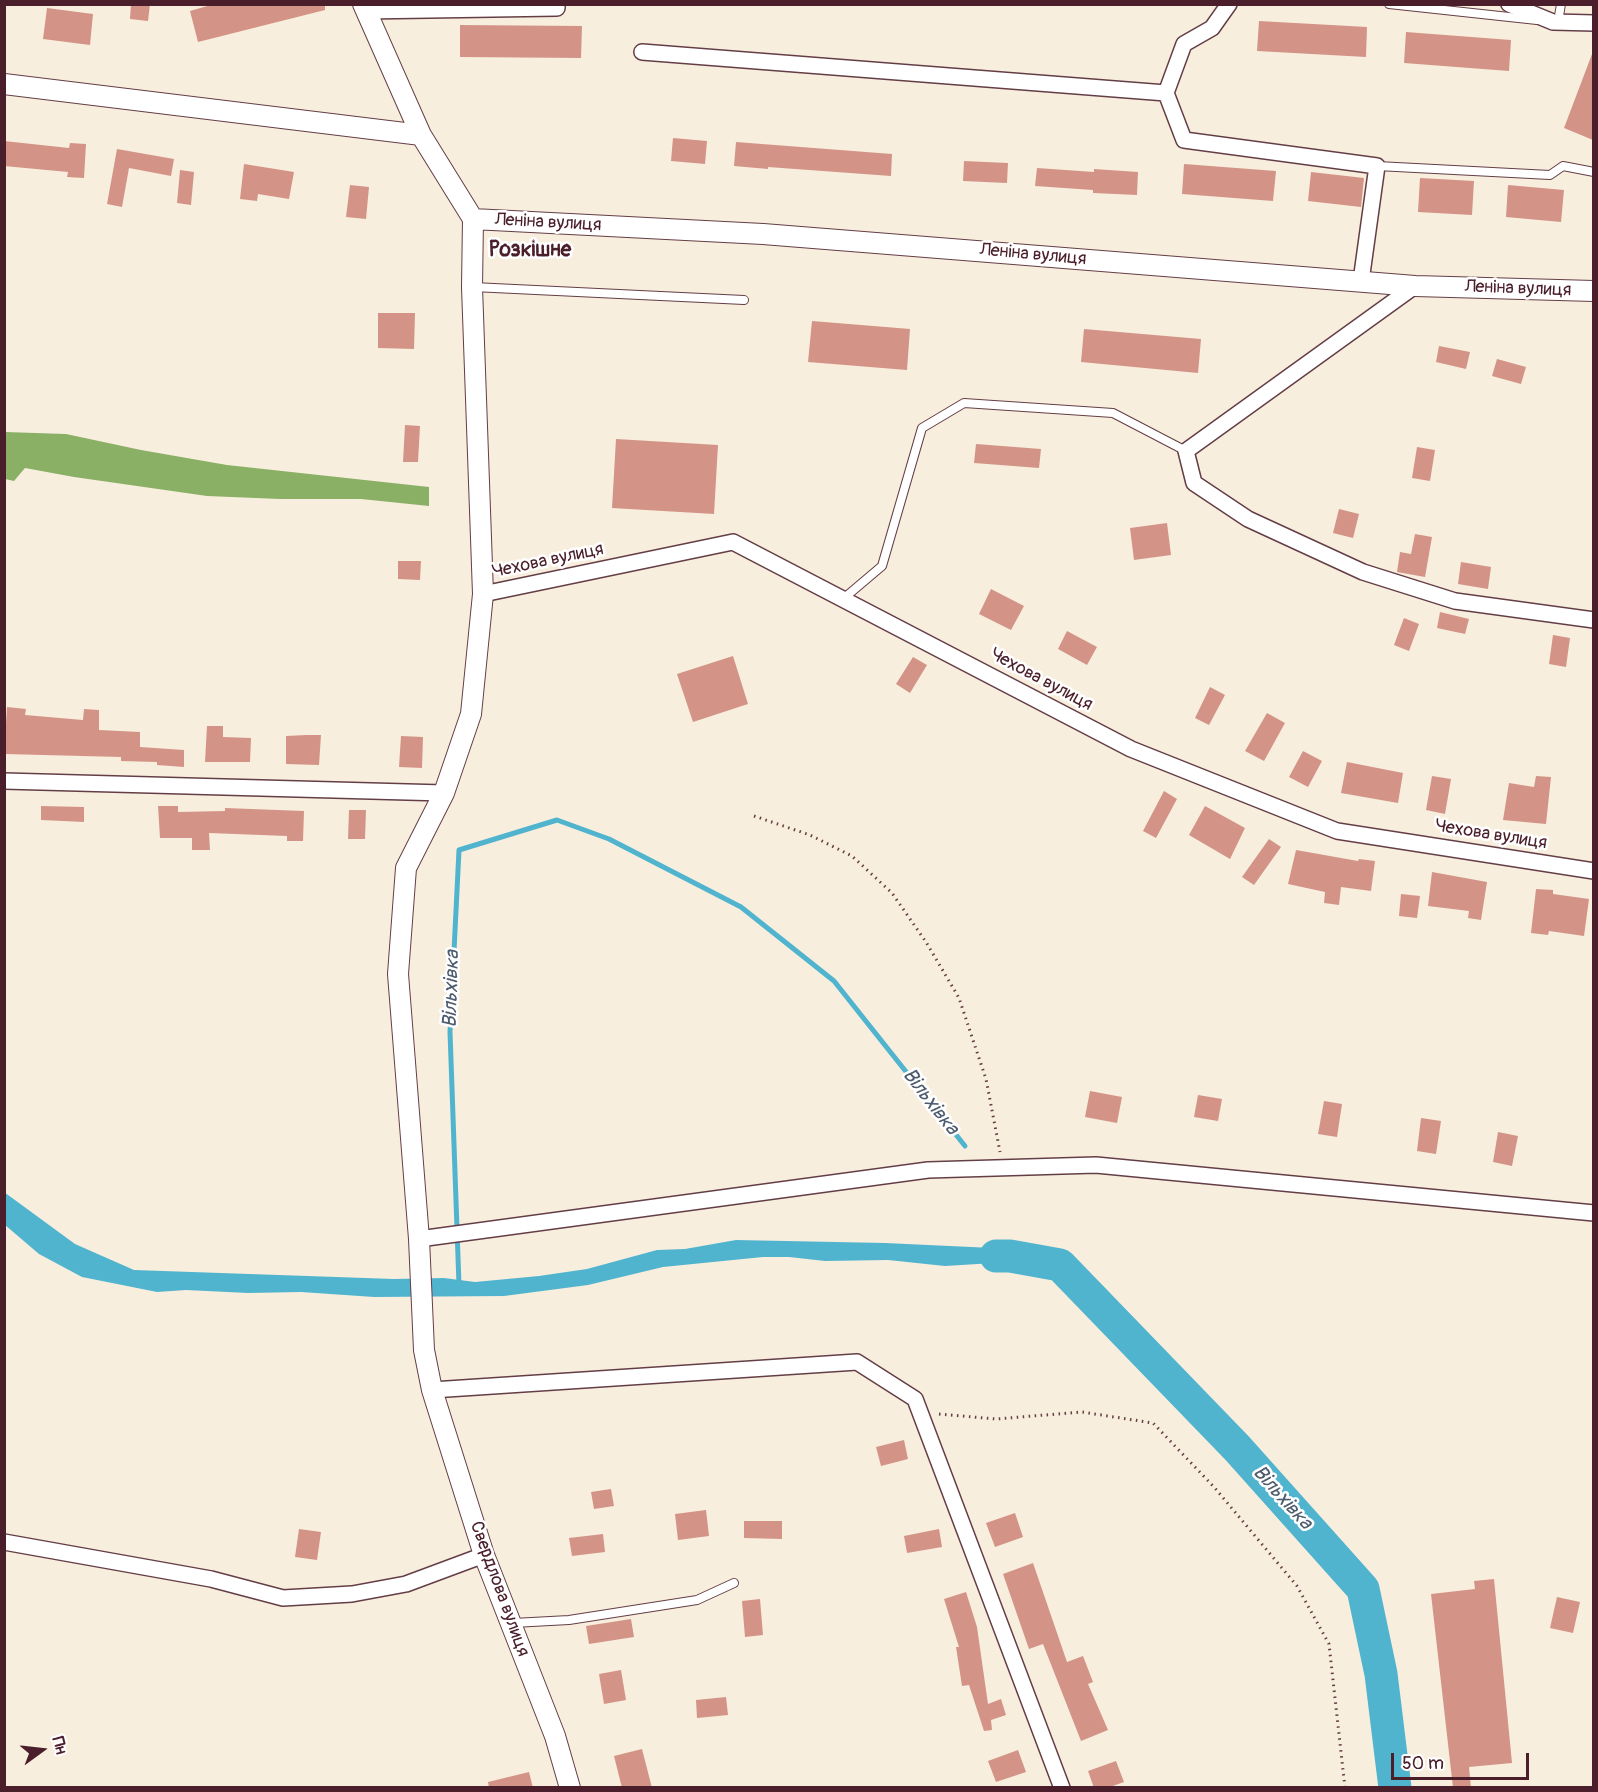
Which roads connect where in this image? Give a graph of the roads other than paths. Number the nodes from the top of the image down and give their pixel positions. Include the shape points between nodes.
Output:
1 (557, 4) edge
2 (1229, 4) edge
3 (1389, 4) edge
4 (1509, 4) edge
5 (1561, 4) edge
6 (364, 8) edge
7 (1555, 22) junction
8 (1593, 23) edge
9 (642, 52) dead end
10 (4, 84) edge
11 (1166, 93) junction
12 (421, 135) junction
13 (1377, 166) junction
14 (1593, 172) edge
15 (473, 219) junction
16 (1361, 281) junction
17 (1415, 286) junction
18 (472, 287) junction
19 (1593, 291) edge
20 (744, 300) dead end
21 (1186, 451) junction
22 (483, 594) junction
23 (843, 599) junction
24 (1593, 620) edge
25 (4, 781) edge
26 (444, 793) junction
27 (1593, 871) edge
28 (1593, 1213) edge
29 (419, 1239) junction
30 (432, 1390) junction
31 (4, 1542) edge
32 (484, 1555) junction
33 (734, 1583) dead end
34 (512, 1624) junction
35 (570, 1788) edge
36 (1062, 1788) edge

1 - 6 street via 557,8
2 - 11 street via 1212,28 1184,44
3 - 7 lane
4 - 7 street
5 - 7 lane
6 - 12 street
7 - 8 street
9 - 11 street
10 - 12 street
11 - 13 street via 1184,140
12 - 15 street
13 - 14 lane via 1550,175 1563,166
13 - 16 street
15 - 16 street, Леніна вулиця via 763,234
15 - 18 street, Свердлова вулиця
16 - 17 street, Леніна вулиця
17 - 19 street, Леніна вулиця
17 - 21 street
18 - 20 lane
18 - 22 street, Свердлова вулиця
21 - 23 lane via 1113,413 964,403 921,428 882,566
21 - 24 street via 1194,483 1248,519 1363,572 1455,601
22 - 23 street, Чехова вулиця via 733,542
22 - 26 street, Свердлова вулиця via 471,714
23 - 27 street, Чехова вулиця via 1131,749 1337,831
25 - 26 street
26 - 29 street, Свердлова вулиця via 406,868 398,974
28 - 29 street via 1096,1165 928,1170
29 - 30 street, Свердлова вулиця via 424,1350
30 - 32 street, Свердлова вулиця
30 - 36 street via 857,1362 915,1399
31 - 32 street via 211,1579 283,1598 352,1594 406,1584
32 - 34 street, Свердлова вулиця
33 - 34 lane via 697,1599 569,1620
34 - 35 street, Свердлова вулиця via 555,1736

